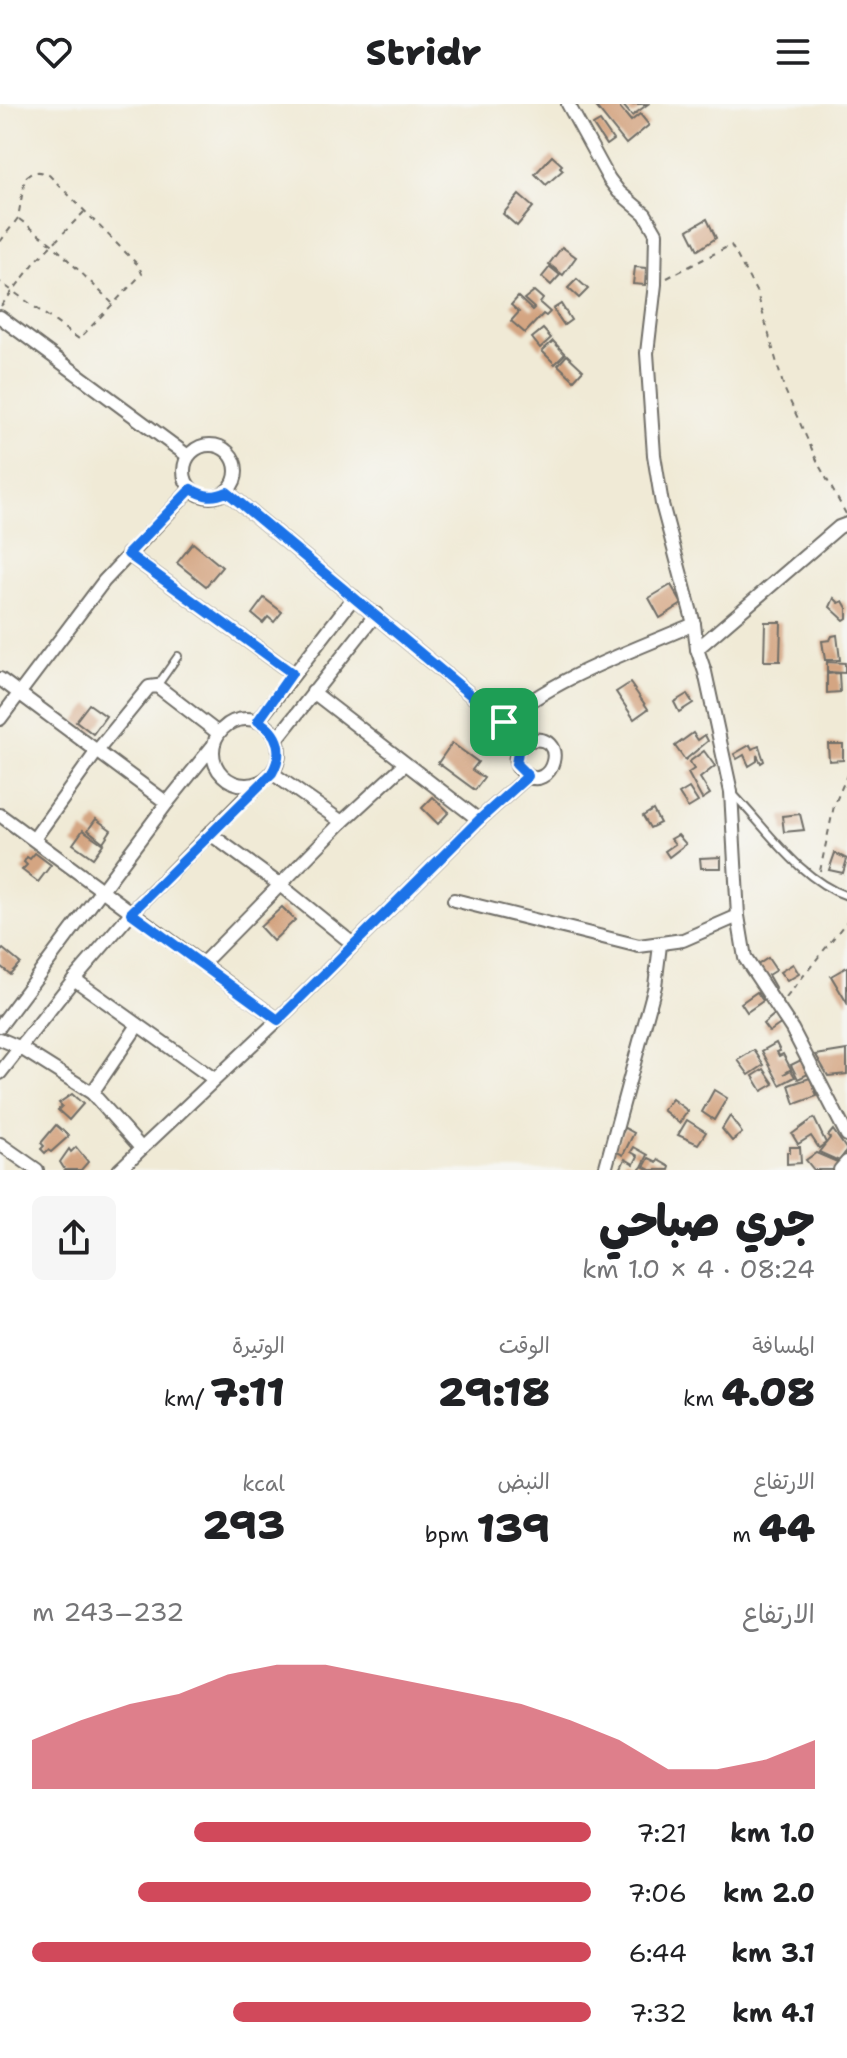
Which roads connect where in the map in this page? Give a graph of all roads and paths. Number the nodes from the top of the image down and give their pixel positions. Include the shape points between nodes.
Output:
1 (568, 104) edge
2 (84, 211) junction
3 (18, 218) junction
4 (0, 242) edge
5 (52, 244) junction
6 (0, 282) edge
7 (655, 284) junction
8 (12, 291) junction
9 (112, 303) junction
10 (1, 316) edge
11 (188, 456) junction
12 (191, 489) junction
13 (227, 492) junction
14 (847, 516) edge
15 (847, 524) edge
16 (128, 554) junction
17 (354, 597) junction
18 (376, 614) junction
19 (694, 624) junction
20 (697, 649) junction
21 (178, 656) dead end
22 (292, 673) junction
23 (0, 679) edge
24 (157, 686) junction
25 (313, 692) junction
26 (19, 693) junction
27 (0, 719) edge
28 (258, 721) junction
29 (504, 722) junction
30 (218, 733) junction
31 (277, 739) junction
32 (526, 741) junction
33 (212, 747) junction
34 (97, 751) junction
35 (405, 764) junction
36 (272, 773) junction
37 (847, 775) edge
38 (528, 776) junction
39 (260, 783) junction
40 (731, 792) junction
41 (167, 803) junction
42 (0, 815) edge
43 (479, 820) junction
44 (342, 822) junction
45 (209, 833) junction
46 (34, 839) junction
47 (818, 880) junction
48 (280, 885) junction
49 (101, 890) junction
50 (847, 896) edge
51 (454, 900) dead end
52 (131, 913) junction
53 (738, 916) junction
54 (847, 921) edge
55 (353, 944) junction
56 (660, 945) junction
57 (202, 964) junction
58 (74, 979) junction
59 (778, 1009) junction
60 (278, 1020) junction
61 (138, 1025) junction
62 (0, 1026) edge
63 (0, 1039) edge
64 (19, 1047) junction
65 (0, 1073) edge
66 (214, 1079) junction
67 (92, 1093) junction
68 (847, 1135) edge
69 (0, 1144) edge
70 (141, 1148) junction
71 (847, 1162) edge
72 (37, 1170) edge
73 (119, 1170) edge
74 (605, 1170) edge
75 (840, 1170) edge

1 - 7 street via 609,179 652,224
2 - 3 path via 49,175 35,172 23,181
2 - 5 path
2 - 9 path via 142,270 141,278
3 - 4 path
3 - 5 path
5 - 8 path
5 - 9 path
6 - 8 path
7 - 14 path via 731,245 757,293 784,388
7 - 19 street via 647,353 654,455
8 - 9 path via 79,339
8 - 10 path
10 - 11 street
11 - 12 street via 184,473
11 - 13 street via 211,444 233,456 235,481
12 - 13 street via 202,496
12 - 16 street
13 - 17 street
15 - 20 street
16 - 22 street
16 - 26 street
17 - 18 street
17 - 22 street
18 - 25 street
18 - 29 street
19 - 20 street
19 - 29 street via 550,688
20 - 40 street
21 - 24 lane
22 - 28 street
23 - 26 street
24 - 30 street
24 - 34 street via 144,690
25 - 31 street
25 - 35 street
26 - 27 street
26 - 34 street
28 - 30 street via 236,720
28 - 31 street
29 - 32 street
30 - 33 street
31 - 36 street via 278,763
32 - 38 street via 519,746 516,764
32 - 38 street via 544,741 554,757 547,774
33 - 39 street via 217,770 225,779 236,785
33 - 41 street
34 - 41 street
34 - 46 street
35 - 43 street
35 - 44 street
36 - 39 street
36 - 44 street
37 - 47 path via 834,806
38 - 43 street
39 - 45 street
40 - 47 lane
40 - 53 street
41 - 49 street
42 - 46 street
43 - 55 street
44 - 48 street
45 - 48 street
45 - 52 street
46 - 49 street
47 - 50 lane
48 - 55 street
48 - 57 street
49 - 52 street
49 - 62 street
51 - 56 street via 616,942
52 - 57 street
52 - 58 street
53 - 56 street
53 - 59 street via 745,958
54 - 59 path
55 - 60 street
56 - 74 street via 655,986
57 - 60 street
58 - 61 street
58 - 64 street
59 - 68 street
60 - 66 street
61 - 66 street
61 - 67 street
63 - 64 street
64 - 65 street
64 - 67 street
66 - 70 street
67 - 70 street
69 - 72 street
70 - 73 street
71 - 75 street

